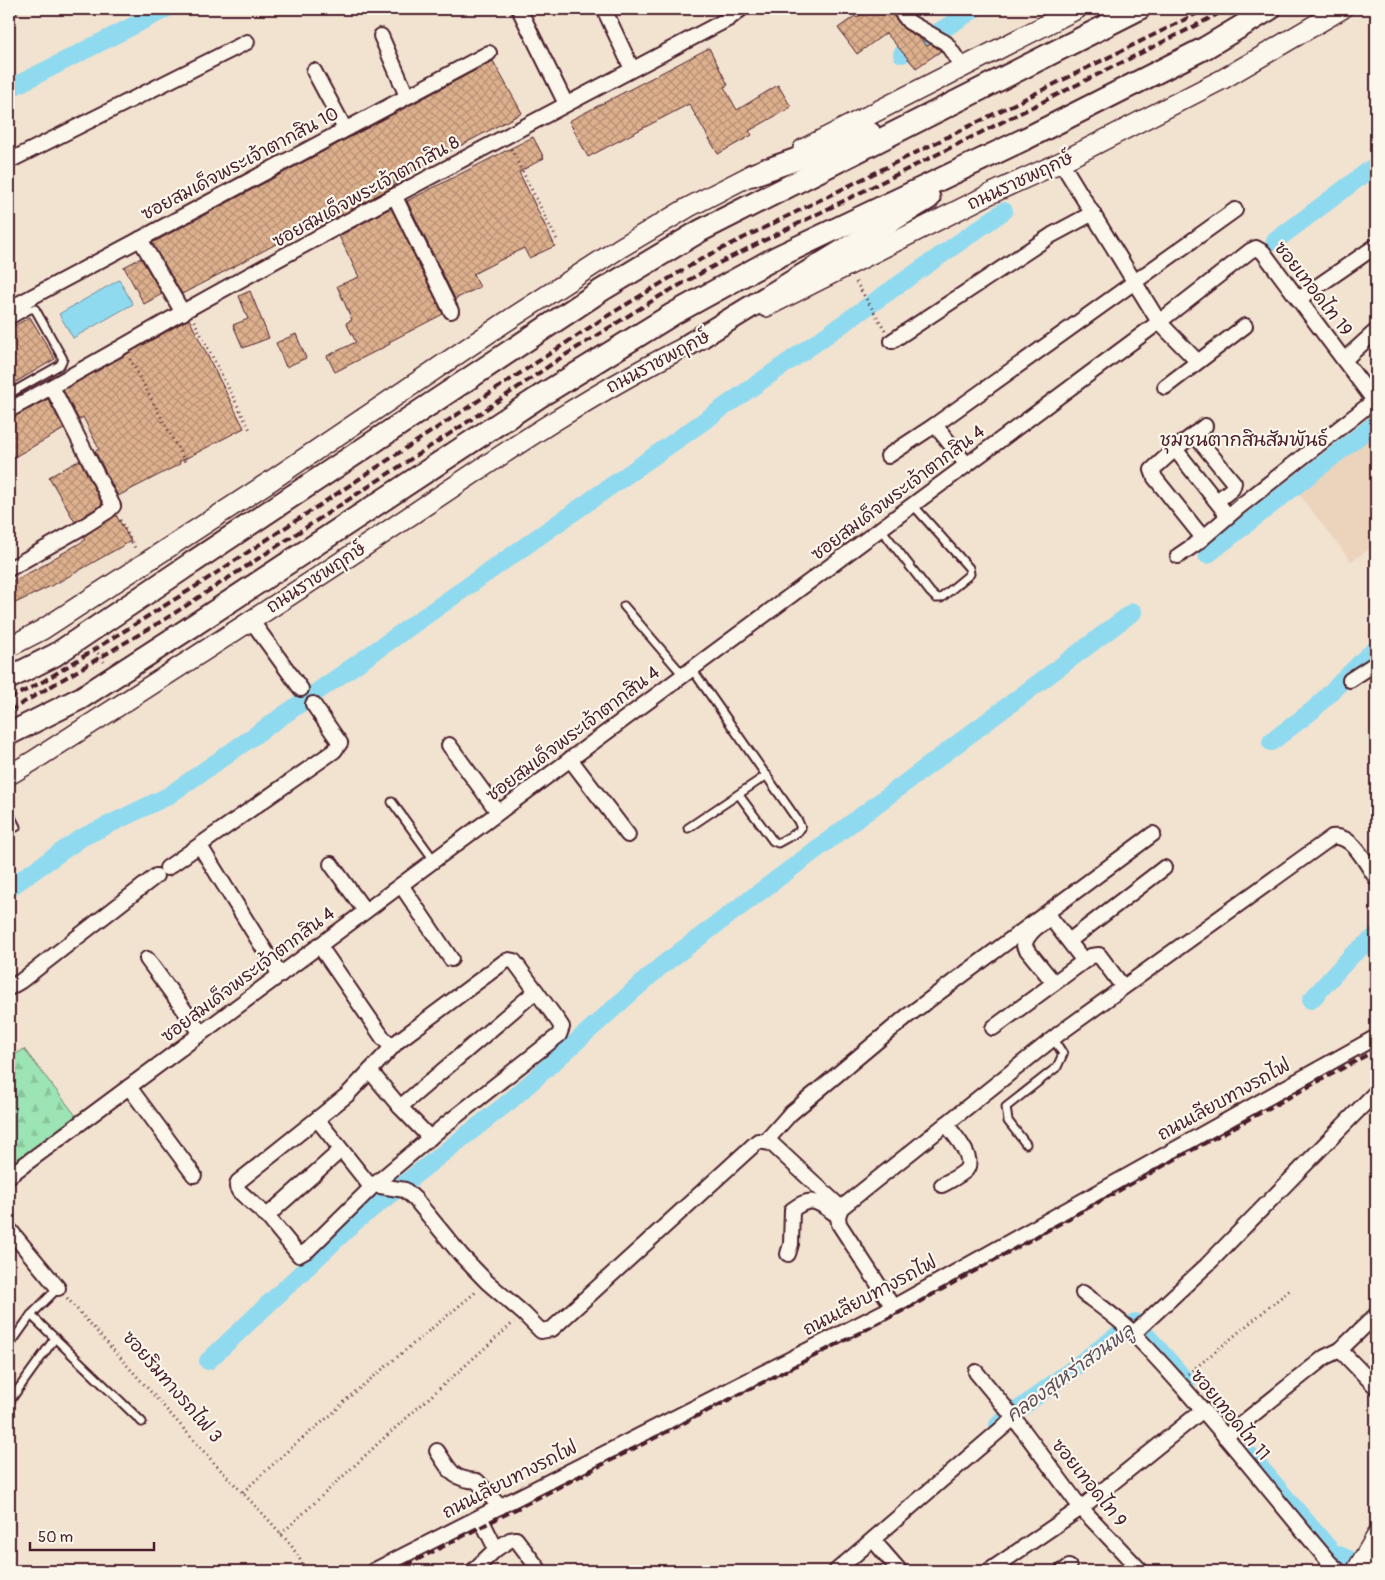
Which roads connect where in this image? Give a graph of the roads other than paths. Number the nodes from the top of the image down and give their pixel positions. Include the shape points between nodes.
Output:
1 (14, 9) edge
2 (519, 9) edge
3 (604, 9) edge
4 (899, 9) edge
5 (1077, 9) edge
6 (1139, 9) edge
7 (1270, 9) edge
8 (1342, 9) edge
9 (736, 10) edge
10 (9, 12) edge
11 (381, 36) dead end
12 (247, 42) dead end
13 (488, 52) dead end
14 (963, 68) junction
15 (632, 69) junction
16 (314, 71) dead end
17 (408, 96) junction
18 (957, 102) junction
19 (566, 104) junction
20 (344, 129) junction
21 (1028, 138) junction
22 (9, 161) edge
23 (1061, 162) junction
24 (752, 175) junction
25 (395, 197) junction
26 (1235, 210) dead end
27 (1092, 213) junction
28 (140, 239) junction
29 (1376, 246) edge
30 (1135, 282) junction
31 (1299, 299) junction
32 (9, 309) edge
33 (185, 311) junction
34 (451, 311) dead end
35 (9, 321) edge
36 (1160, 322) junction
37 (1245, 326) dead end
38 (1376, 331) edge
39 (892, 341) road end
40 (688, 345) junction
41 (1344, 360) junction
42 (1198, 362) junction
43 (52, 387) junction
44 (1165, 387) dead end
45 (9, 394) edge
46 (1376, 402) edge
47 (9, 410) edge
48 (935, 425) junction
49 (1175, 449) junction
50 (888, 456) dead end
51 (967, 465) junction
52 (1217, 501) junction
53 (913, 505) junction
54 (1228, 516) junction
55 (881, 529) junction
56 (1202, 538) junction
57 (1178, 556) dead end
58 (9, 569) edge
59 (624, 606) dead end
60 (251, 620) junction
61 (9, 647) edge
62 (1376, 662) edge
63 (688, 672) junction
64 (9, 678) edge
65 (1350, 680) dead end
66 (301, 689) dead end
67 (313, 704) dead end
68 (9, 734) edge
69 (449, 744) dead end
70 (570, 759) junction
71 (33, 761) junction
72 (9, 765) edge
73 (9, 775) edge
74 (766, 775) junction
75 (739, 795) junction
76 (392, 802) dead end
77 (498, 812) junction
78 (9, 813) edge
79 (16, 827) dead end
80 (688, 828) dead end
81 (1153, 834) dead end
82 (628, 835) dead end
83 (200, 846) junction
84 (434, 860) junction
85 (331, 864) dead end
86 (1164, 868) dead end
87 (1376, 878) edge
88 (401, 885) junction
89 (365, 911) junction
90 (1069, 941) junction
91 (319, 945) junction
92 (147, 959) dead end
93 (451, 960) dead end
94 (1084, 960) junction
95 (280, 974) junction
96 (1054, 983) junction
97 (9, 988) edge
98 (1123, 988) junction
99 (536, 991) junction
100 (993, 1028) dead end
101 (201, 1033) junction
102 (1376, 1036) edge
103 (1053, 1038) junction
104 (392, 1047) junction
105 (370, 1071) junction
106 (129, 1086) junction
107 (1376, 1092) edge
108 (400, 1107) junction
109 (317, 1119) junction
110 (946, 1124) junction
111 (430, 1138) junction
112 (766, 1141) junction
113 (1026, 1144) dead end
114 (341, 1150) junction
115 (194, 1175) dead end
116 (9, 1176) edge
117 (374, 1185) junction
118 (942, 1185) dead end
119 (840, 1212) junction
120 (267, 1216) junction
121 (9, 1228) edge
122 (788, 1254) dead end
123 (58, 1288) joint
124 (1083, 1293) dead end
125 (893, 1307) junction
126 (31, 1315) junction
127 (1376, 1315) edge
128 (1128, 1330) junction
129 (55, 1338) junction
130 (9, 1346) edge
131 (1340, 1350) junction
132 (976, 1372) dead end
133 (1376, 1387) edge
134 (9, 1402) edge
135 (1203, 1410) junction
136 (1012, 1416) junction
137 (142, 1422) dead end
138 (1225, 1437) junction
139 (437, 1451) dead end
140 (500, 1507) junction
141 (1081, 1508) junction
142 (480, 1517) junction
143 (1376, 1537) edge
144 (873, 1540) junction
145 (496, 1549) junction
146 (1359, 1567) edge
147 (1133, 1569) edge
148 (373, 1571) edge
149 (473, 1571) edge
150 (540, 1571) edge
151 (836, 1571) edge
152 (900, 1571) edge
153 (989, 1571) edge
154 (1339, 1571) edge

1 - 10 lane
2 - 19 street
3 - 15 street
4 - 14 street via 909,22 946,43
5 - 14 main road
6 - 18 main road
7 - 21 main road, ถนนราชพฤกษ์ via 1205,48
8 - 23 main road, ถนนราชพฤกษ์ via 1222,79
9 - 15 street, ซอยสมเด็จพระเจ้าตากสิน 8
11 - 17 street
12 - 22 street
13 - 17 street, ซอยสมเด็จพระเจ้าตากสิน 10
14 - 24 main road
15 - 19 street, ซอยสมเด็จพระเจ้าตากสิน 8
16 - 20 street
17 - 20 street, ซอยสมเด็จพระเจ้าตากสิน 10
18 - 24 main road
18 - 64 main road, bridge via 692,236 602,290 55,655
19 - 25 street, ซอยสมเด็จพระเจ้าตากสิน 8
20 - 28 street, ซอยสมเด็จพระเจ้าตากสิน 10
21 - 40 main road
21 - 68 main road, ถนนราชพฤกษ์, bridge via 777,257 673,314 542,395 81,698
23 - 27 street
23 - 40 main road, ถนนราชพฤกษ์ via 990,194
24 - 61 main road via 620,248 269,482 42,630
25 - 33 street, ซอยสมเด็จพระเจ้าตากสิน 8
25 - 34 street
26 - 30 street
27 - 30 street
27 - 39 street via 1052,235
28 - 32 street, ซอยสมเด็จพระเจ้าตากสิน 10
28 - 33 street
29 - 31 street
30 - 36 street
30 - 48 street
31 - 36 street, ซอยเทอดไท 19 via 1263,252 1256,248
31 - 41 street, ซอยเทอดไท 19
33 - 43 street, ซอยสมเด็จพระเจ้าตากสิน 8
35 - 45 lane via 35,309 63,359 60,365
36 - 42 street
36 - 51 street, ซอยสมเด็จพระเจ้าตากสิน 4
37 - 42 street
38 - 41 street
40 - 60 main road, ถนนราชพฤกษ์ via 561,417
41 - 46 street, ซอยเทอดไท 19
42 - 44 street
43 - 47 street, ซอยสมเด็จพระเจ้าตากสิน 8
43 - 58 street via 113,506
46 - 54 street
48 - 50 street
48 - 51 street
49 - 52 street
49 - 52 street via 1200,430 1234,483 1232,489
49 - 56 street via 1152,470
51 - 53 street, ซอยสมเด็จพระเจ้าตากสิน 4
52 - 54 street
53 - 55 street, ซอยสมเด็จพระเจ้าตากสิน 4
53 - 55 lane via 969,568 970,574 941,598 930,592
54 - 56 street
55 - 63 street, ซอยสมเด็จพระเจ้าตากสิน 4
56 - 57 street
59 - 63 lane
60 - 66 street
60 - 71 main road, ถนนราชพฤกษ์
62 - 65 street
63 - 70 street, ซอยสมเด็จพระเจ้าตากสิน 4
63 - 74 lane
67 - 83 street via 340,743 334,752
69 - 77 street
70 - 77 street, ซอยสมเด็จพระเจ้าตากสิน 4
70 - 82 street
71 - 72 main road
71 - 73 main road, ถนนราชพฤกษ์
74 - 75 lane
74 - 75 lane via 798,821 801,828 798,832 778,844 773,842
75 - 80 lane
76 - 84 lane
77 - 84 street, ซอยสมเด็จพระเจ้าตากสิน 4
78 - 79 lane
81 - 112 street via 906,1017 790,1114
83 - 95 street
83 - 97 street
84 - 88 street, ซอยสมเด็จพระเจ้าตากสิน 4
85 - 89 street
86 - 90 street
87 - 98 street via 1355,848 1343,838 1332,837
88 - 89 street, ซอยสมเด็จพระเจ้าตากสิน 4
88 - 93 street
89 - 91 street, ซอยสมเด็จพระเจ้าตากสิน 4
90 - 94 street
90 - 96 street via 1049,921 1038,926 1026,938 1024,946
91 - 95 street, ซอยสมเด็จพระเจ้าตากสิน 4
91 - 104 street
92 - 101 street
94 - 96 street
94 - 98 street via 1099,955
95 - 101 street, ซอยสมเด็จพระเจ้าตากสิน 4
96 - 100 street
98 - 103 street
99 - 104 street via 514,961 509,960
99 - 108 street
99 - 111 street via 562,1027 559,1035
101 - 106 street, ซอยสมเด็จพระเจ้าตากสิน 4
102 - 125 street, ถนนเลียบทางรถไฟ
103 - 110 street
103 - 113 lane via 1063,1054 1061,1062 1006,1107 1008,1121
104 - 105 street
105 - 108 street
105 - 109 street
106 - 115 street
106 - 116 street, ซอยสมเด็จพระเจ้าตากสิน 4
107 - 128 street via 1207,1265
108 - 111 street
109 - 114 street
109 - 120 street via 238,1182 239,1191
110 - 118 street via 968,1154 969,1163 966,1170
110 - 119 street
111 - 117 street
112 - 117 street via 758,1141 552,1329 541,1331 461,1255 416,1199 398,1188
112 - 119 street
114 - 117 street via 367,1182
114 - 120 street
117 - 120 street via 299,1255
119 - 122 street via 817,1202 802,1202 792,1210
119 - 125 street via 839,1224
121 - 123 street
123 - 126 lane
124 - 128 street, ซอยเทอดไท 11
125 - 140 street, ถนนเลียบทางรถไฟ
126 - 129 lane
126 - 130 lane
127 - 131 street
128 - 135 street, ซอยเทอดไท 11
129 - 134 lane
129 - 137 lane
131 - 133 street
131 - 138 street via 1326,1357
132 - 136 street, ซอยเทอดไท 9
135 - 138 street, ซอยเทอดไท 11
135 - 141 street
136 - 141 street, ซอยเทอดไท 9
136 - 144 street
138 - 154 street, ซอยเทอดไท 11
139 - 140 street via 454,1475 463,1480 477,1481
140 - 142 street, ถนนเลียบทางรถไฟ
141 - 147 street, ซอยเทอดไท 9
141 - 153 street
142 - 145 street
142 - 148 street, ถนนเลียบทางรถไฟ
143 - 146 main road
144 - 151 street
144 - 152 street
145 - 149 street
145 - 150 street via 516,1539

